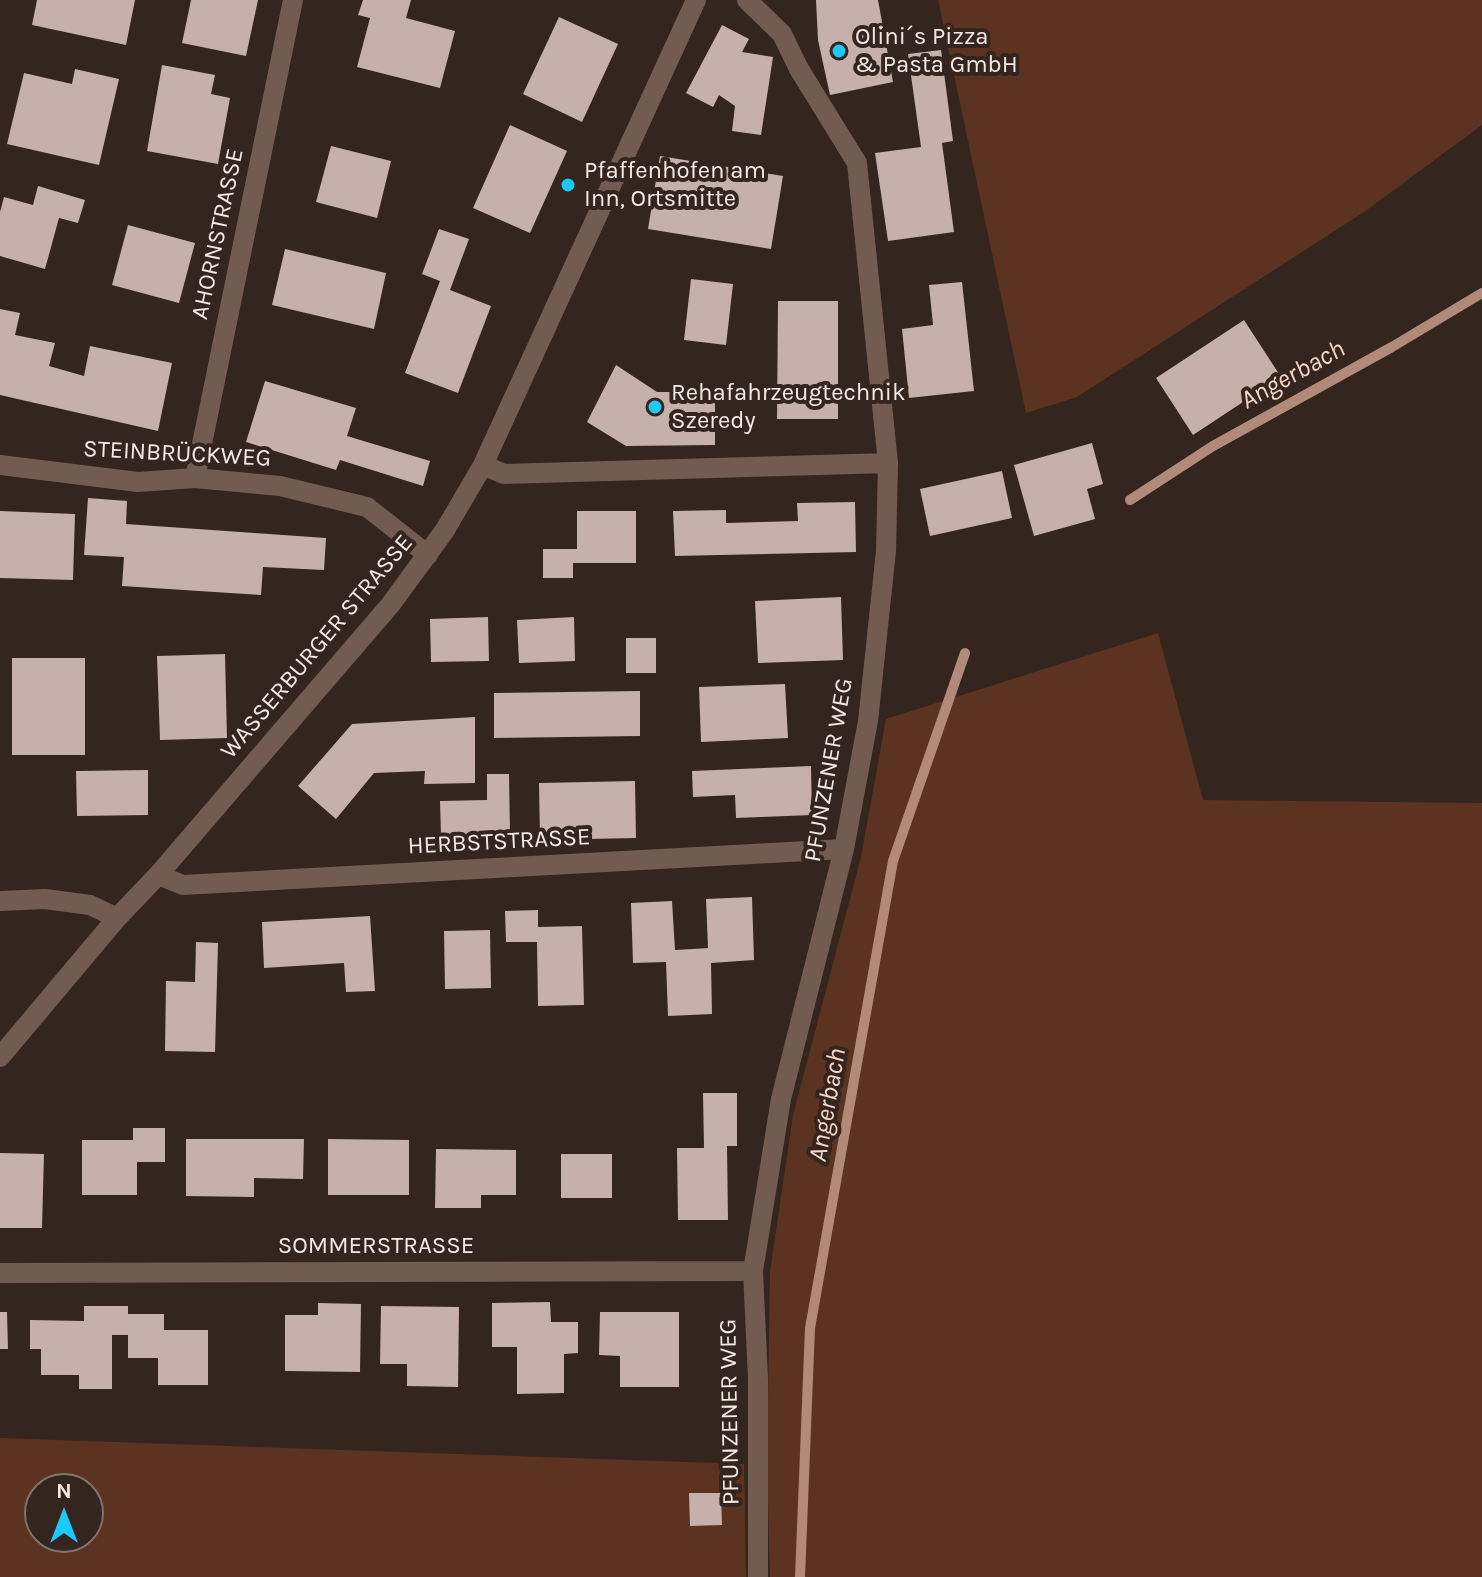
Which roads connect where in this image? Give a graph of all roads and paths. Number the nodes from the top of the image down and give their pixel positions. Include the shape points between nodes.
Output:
1 (293, 0) edge
2 (696, 0) edge
3 (747, 0) edge
4 (888, 463) junction
5 (0, 465) edge
6 (483, 465) junction
7 (195, 478) junction
8 (428, 555) junction
9 (844, 849) junction
10 (158, 875) junction
11 (0, 901) edge
12 (117, 918) junction
13 (0, 1057) edge
14 (753, 1271) junction
15 (0, 1273) edge
16 (758, 1577) edge

1 - 7 street, AHORNSTRASSE
2 - 6 street, WASSERBURGER STRASSE
3 - 4 street, PFUNZENER WEG via 782,34 857,163
4 - 6 street via 504,474
4 - 9 street, PFUNZENER WEG via 886,551 868,721
5 - 7 street, STEINBRÜCKWEG via 138,482
6 - 8 street, WASSERBURGER STRASSE
7 - 8 street, STEINBRÜCKWEG via 280,486 367,507
8 - 10 street, WASSERBURGER STRASSE
9 - 10 street, HERBSTSTRASSE via 183,885
9 - 14 street, PFUNZENER WEG via 781,1099
10 - 12 street, WASSERBURGER STRASSE
11 - 12 street via 90,905
12 - 13 street, WASSERBURGER STRASSE
14 - 15 street, SOMMERSTRASSE
14 - 16 street, PFUNZENER WEG

